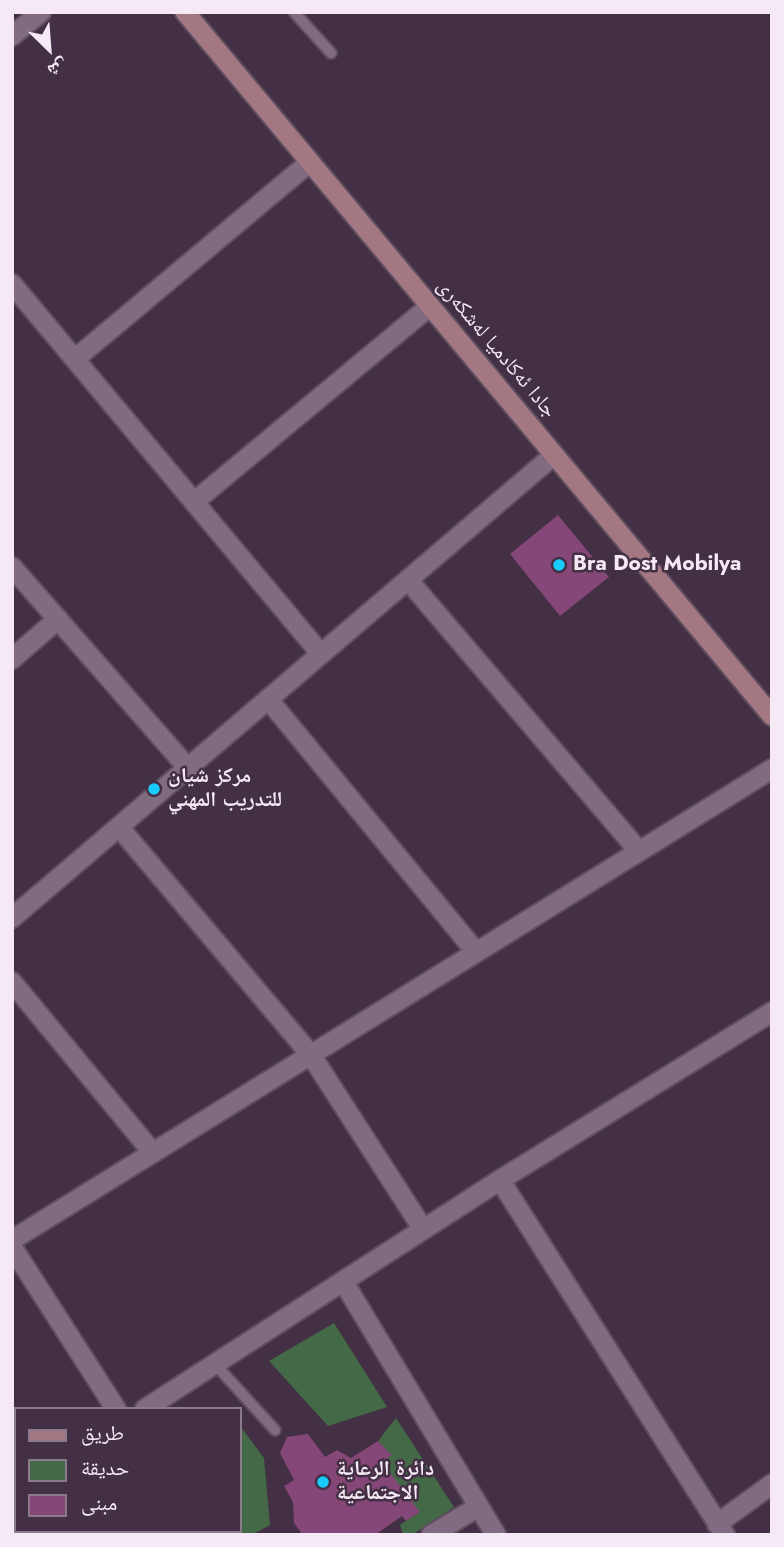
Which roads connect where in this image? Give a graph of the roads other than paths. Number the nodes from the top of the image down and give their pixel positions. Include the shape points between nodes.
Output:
1 (41, 12) edge
2 (185, 12) edge
3 (295, 12) edge
4 (12, 36) edge
5 (331, 53) dead end
6 (310, 162) junction
7 (12, 284) edge
8 (430, 306) junction
9 (75, 359) junction
10 (554, 455) junction
11 (194, 502) junction
12 (12, 567) edge
13 (408, 580) junction
14 (58, 619) junction
15 (321, 654) junction
16 (12, 659) edge
17 (268, 699) junction
18 (772, 716) edge
19 (188, 768) junction
20 (772, 769) edge
21 (119, 827) junction
22 (638, 850) junction
23 (12, 918) edge
24 (476, 951) junction
25 (12, 982) edge
26 (772, 1012) edge
27 (311, 1055) junction
28 (153, 1153) junction
29 (500, 1180) junction
30 (423, 1229) junction
31 (12, 1240) edge
32 (12, 1247) edge
33 (343, 1281) junction
34 (215, 1363) junction
35 (115, 1407) edge
36 (148, 1407) edge
37 (275, 1430) dead end
38 (772, 1484) edge
39 (478, 1507) junction
40 (721, 1529) edge
41 (431, 1535) edge
42 (496, 1535) edge

1 - 4 street
2 - 6 main road, جادا ئه‌كادميا له‌شكه‌رى
3 - 5 lane
6 - 8 main road, جادا ئه‌كادميا له‌شكه‌رى
6 - 9 street
7 - 9 street
8 - 10 main road, جادا ئه‌كادميا له‌شكه‌رى
8 - 11 street
9 - 11 street
10 - 13 street
10 - 18 main road, جادا ئه‌كادميا له‌شكه‌رى
11 - 15 street
12 - 14 street
13 - 15 street
13 - 22 street
14 - 16 street
14 - 19 street
15 - 17 street
17 - 19 street
17 - 24 street
19 - 21 street
20 - 22 street
21 - 23 street
21 - 27 street
22 - 24 street
24 - 27 street
25 - 28 street
26 - 29 street
27 - 28 street
27 - 30 street
28 - 31 street
29 - 30 street
29 - 40 street
30 - 33 street
32 - 35 street
33 - 34 street
33 - 39 street
34 - 36 street
34 - 37 lane
38 - 40 street
39 - 41 street
39 - 42 street

